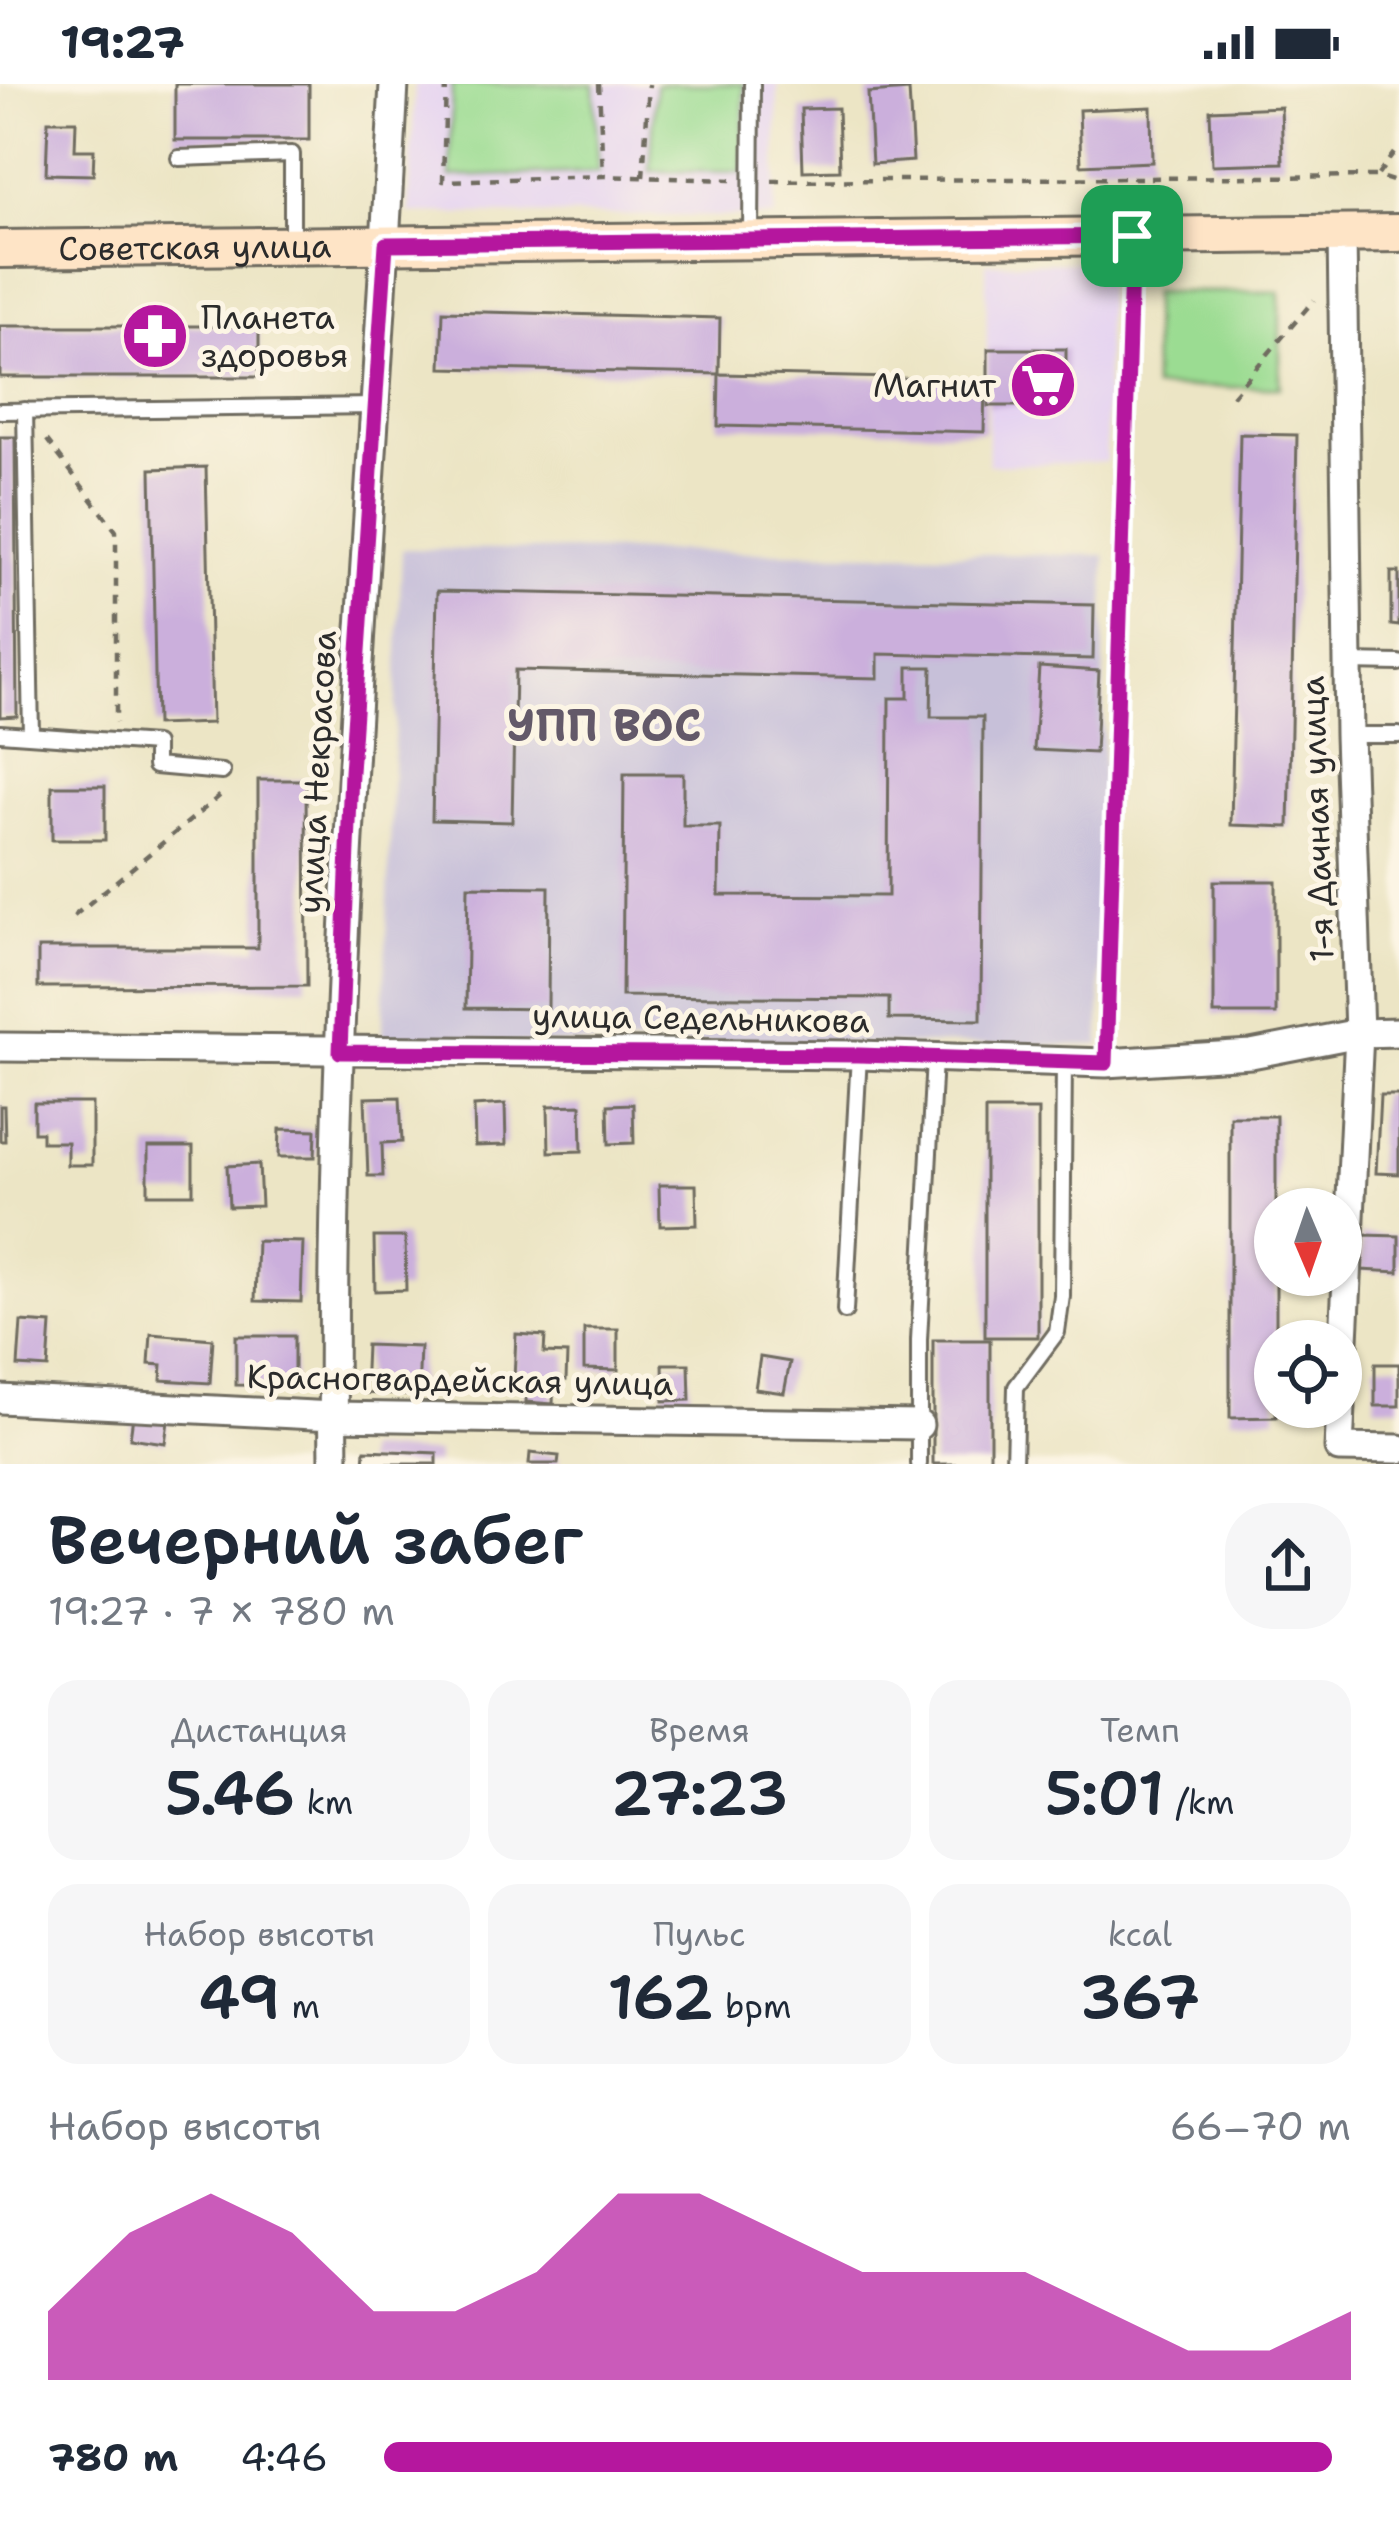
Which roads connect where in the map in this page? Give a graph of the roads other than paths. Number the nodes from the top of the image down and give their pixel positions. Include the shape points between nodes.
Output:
1 (394, 84) edge
2 (752, 84) edge
3 (178, 158) dead end
4 (1342, 233) junction
5 (1399, 233) edge
6 (1132, 236) junction
7 (751, 240) junction
8 (292, 244) junction
9 (386, 244) junction
10 (0, 249) edge
11 (376, 406) junction
12 (25, 410) junction
13 (0, 411) edge
14 (1348, 662) junction
15 (1399, 663) edge
16 (0, 733) edge
17 (31, 735) junction
18 (1349, 735) junction
19 (1399, 735) edge
20 (222, 772) dead end
21 (1359, 1033) junction
22 (1399, 1033) edge
23 (0, 1047) edge
24 (340, 1052) junction
25 (859, 1055) junction
26 (934, 1059) junction
27 (1064, 1060) junction
28 (1106, 1063) junction
29 (845, 1311) dead end
30 (1345, 1320) edge
31 (0, 1399) edge
32 (333, 1416) junction
33 (919, 1425) junction
34 (1340, 1428) edge
35 (1399, 1449) edge
36 (334, 1464) edge
37 (919, 1464) edge
38 (1014, 1464) edge

1 - 9 street, улица Некрасова
2 - 7 lane
3 - 8 lane via 292,154
4 - 5 main road, Советская улица
4 - 6 main road, Советская улица
4 - 14 street, 1-я Дачная улица
6 - 7 main road, Советская улица
6 - 28 lane
7 - 9 main road, Советская улица
8 - 9 main road, Советская улица
8 - 10 main road, Советская улица
9 - 11 street, улица Некрасова
11 - 12 lane
11 - 24 street, улица Некрасова
12 - 13 lane
12 - 17 lane
14 - 15 lane
14 - 18 street, 1-я Дачная улица
16 - 17 lane
17 - 20 lane via 155,744 155,766
18 - 19 lane
18 - 21 street, 1-я Дачная улица
21 - 22 street, улица Седельникова
21 - 28 street, улица Седельникова via 1251,1054
21 - 30 street, 1-я Дачная улица
23 - 24 street, улица Седельникова
24 - 25 street, улица Седельникова
24 - 32 street, улица Некрасова
25 - 26 street, улица Седельникова
25 - 29 lane
26 - 27 street, улица Седельникова
26 - 33 lane
27 - 28 street, улица Седельникова
27 - 38 lane via 1062,1296 1057,1331 1016,1387
31 - 32 street, Красногвардейская улица
32 - 33 street, Красногвардейская улица
32 - 36 street, улица Некрасова
33 - 37 lane
34 - 35 street, 1-я Дачная улица via 1339,1448

